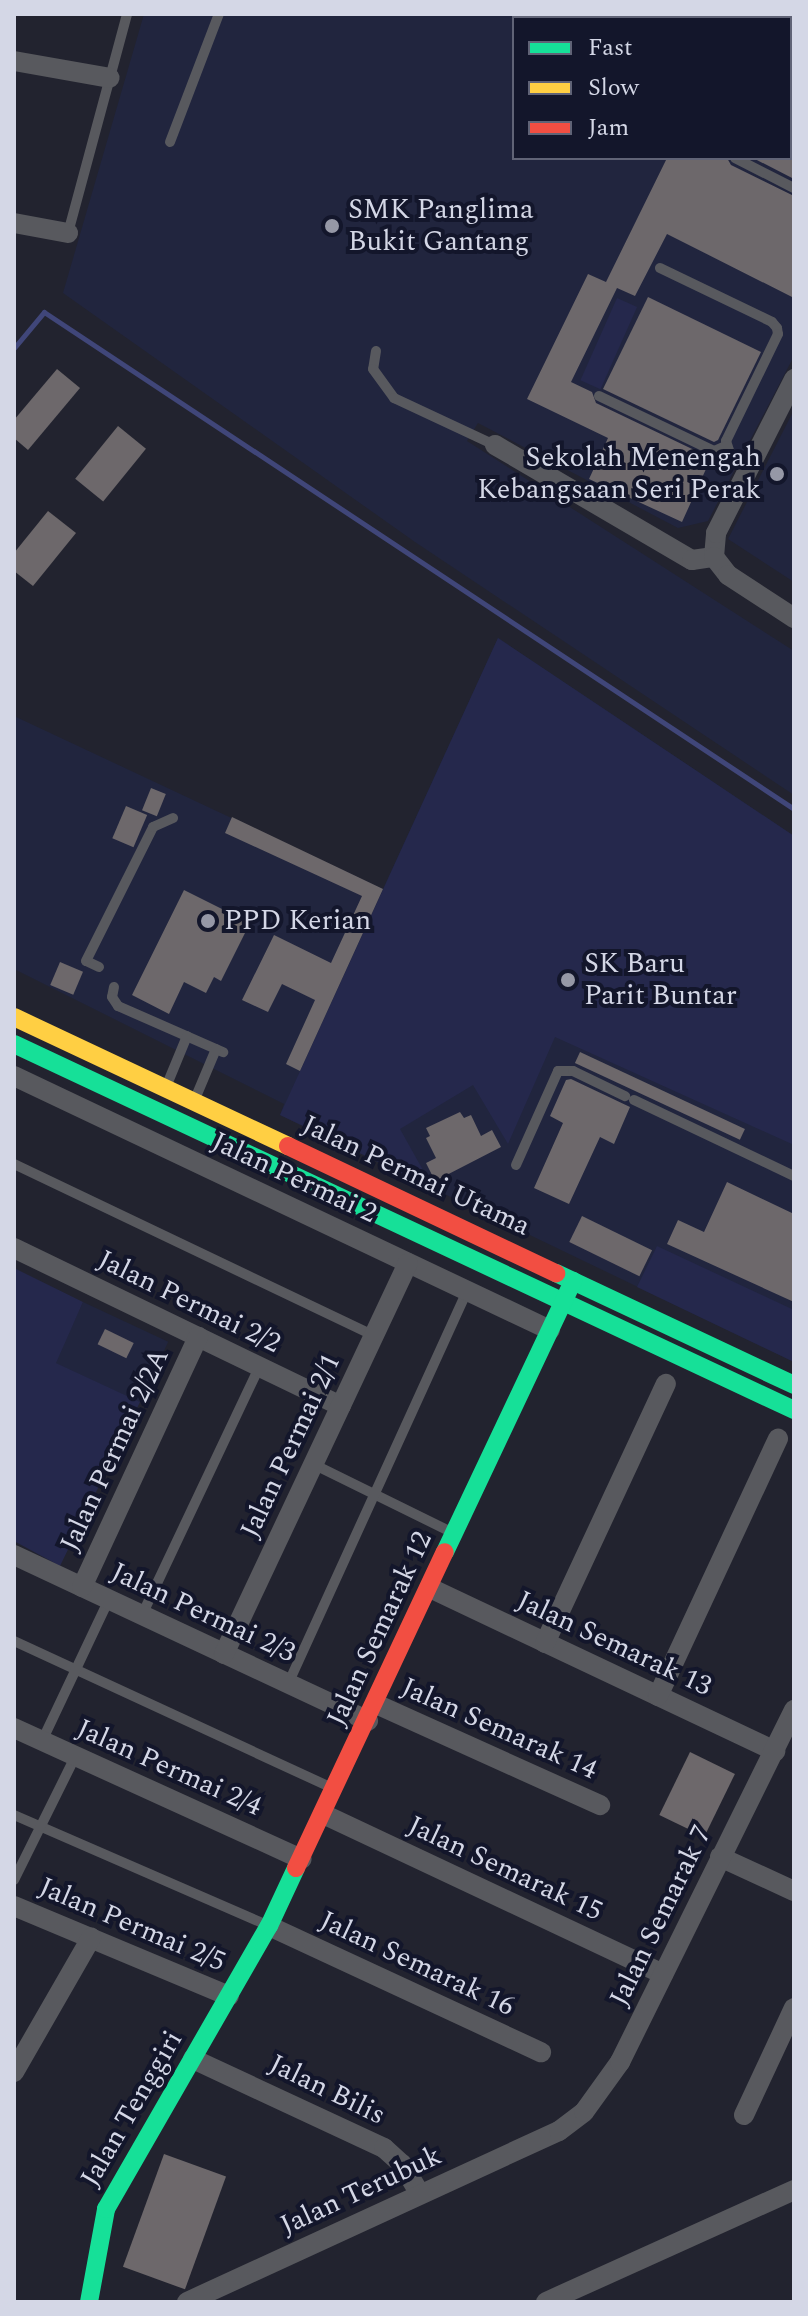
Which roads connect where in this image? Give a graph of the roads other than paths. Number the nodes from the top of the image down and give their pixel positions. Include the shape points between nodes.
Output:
1 (127, 14) edge
2 (219, 14) edge
3 (14, 61) edge
4 (110, 78) junction
5 (170, 142) dead end
6 (739, 160) edge
7 (794, 188) edge
8 (14, 223) edge
9 (68, 233) joint
10 (660, 268) dead end
11 (376, 351) dead end
12 (794, 379) edge
13 (599, 396) dead end
14 (495, 445) joint
15 (726, 446) junction
16 (751, 465) junction
17 (714, 557) junction
18 (794, 618) edge
19 (173, 818) dead end
20 (99, 967) dead end
21 (114, 987) dead end
22 (14, 1017) edge
23 (187, 1036) junction
24 (14, 1044) edge
25 (14, 1076) edge
26 (145, 1079) junction
27 (165, 1089) junction
28 (135, 1101) junction
29 (193, 1103) junction
30 (122, 1127) junction
31 (14, 1164) edge
32 (516, 1165) dead end
33 (794, 1176) edge
34 (14, 1248) edge
35 (408, 1263) junction
36 (573, 1281) junction
37 (467, 1291) junction
38 (563, 1302) junction
39 (550, 1330) junction
40 (374, 1336) junction
41 (198, 1337) junction
42 (259, 1367) junction
43 (666, 1384) dead end
44 (794, 1385) edge
45 (341, 1406) junction
46 (794, 1410) edge
47 (778, 1439) dead end
48 (313, 1464) junction
49 (376, 1495) junction
50 (455, 1534) junction
51 (14, 1555) edge
52 (82, 1587) junction
53 (430, 1588) junction
54 (109, 1599) junction
55 (142, 1615) junction
56 (14, 1641) edge
57 (545, 1643) junction
58 (224, 1654) junction
59 (75, 1670) junction
60 (288, 1684) junction
61 (658, 1696) junction
62 (794, 1710) edge
63 (372, 1713) junction
64 (14, 1728) edge
65 (42, 1741) junction
66 (775, 1751) junction
67 (75, 1757) junction
68 (335, 1790) junction
69 (600, 1805) dead end
70 (323, 1814) junction
71 (14, 1815) edge
72 (40, 1827) junction
73 (720, 1857) junction
74 (302, 1859) junction
75 (14, 1880) edge
76 (794, 1891) edge
77 (14, 1906) edge
78 (269, 1926) junction
79 (91, 1938) junction
80 (663, 1974) junction
81 (229, 1996) junction
82 (794, 2008) edge
83 (541, 2052) dead end
84 (193, 2059) junction
85 (14, 2072) edge
86 (744, 2115) dead end
87 (559, 2131) joint
88 (794, 2190) edge
89 (420, 2194) junction
90 (89, 2302) edge
91 (187, 2302) edge
92 (546, 2302) edge

1 - 4 lane
2 - 5 lane
3 - 4 street
4 - 9 lane
6 - 7 lane
8 - 9 street
10 - 15 lane via 777,328
11 - 14 lane via 373,369 394,398
12 - 16 street
13 - 15 lane via 714,451
14 - 17 street via 692,560
15 - 16 lane
16 - 17 street via 716,533
17 - 18 street via 728,575
19 - 20 lane via 157,823 139,854 86,961
21 - 23 lane via 112,997 118,1006
22 - 26 street, Jalan Permai Utama
23 - 27 lane
23 - 29 lane via 220,1050
24 - 28 street, Jalan Permai Utama
25 - 30 street, Jalan Permai 2
26 - 27 street, Jalan Permai Utama
26 - 28 street
27 - 29 street, Jalan Permai Utama
28 - 30 street
28 - 38 street, Jalan Permai Utama
29 - 36 street, Jalan Permai Utama
30 - 35 street, Jalan Permai 2
31 - 40 lane
32 - 33 lane via 558,1071 573,1071
34 - 41 street, Jalan Permai 2/2
35 - 37 street, Jalan Permai 2
35 - 40 street, Jalan Permai 2/1
36 - 38 street, Jalan Semarak 12
36 - 44 street, Jalan Permai Utama
37 - 39 street, Jalan Permai 2
37 - 49 lane
38 - 39 street, Jalan Semarak 12
38 - 46 street, Jalan Permai Utama
39 - 50 street, Jalan Semarak 12
40 - 45 street, Jalan Permai 2/1
41 - 42 street, Jalan Permai 2/2
41 - 52 street, Jalan Permai 2/2A
42 - 45 street, Jalan Permai 2/2
42 - 55 lane
43 - 57 street
45 - 48 street, Jalan Permai 2/1
47 - 61 street
48 - 49 lane
48 - 58 street, Jalan Permai 2/1
49 - 50 lane
49 - 60 lane
50 - 53 street, Jalan Semarak 12
51 - 52 street, Jalan Permai 2/3
52 - 54 street, Jalan Permai 2/3
53 - 57 street, Jalan Semarak 13
53 - 63 street, Jalan Semarak 12
54 - 55 street, Jalan Permai 2/3
54 - 59 lane
55 - 58 street, Jalan Permai 2/3
56 - 59 lane
57 - 61 street, Jalan Semarak 13
58 - 60 street, Jalan Permai 2/3
59 - 65 lane
59 - 68 lane
60 - 63 street, Jalan Permai 2/3
61 - 66 street, Jalan Semarak 13
62 - 66 street, Jalan Semarak 7
63 - 68 street, Jalan Semarak 12
63 - 69 street, Jalan Semarak 14
64 - 65 street, Jalan Permai 2/4
65 - 67 street, Jalan Permai 2/4
66 - 73 street, Jalan Semarak 7
67 - 72 lane
67 - 74 street, Jalan Permai 2/4
68 - 70 street, Jalan Semarak 12
70 - 74 street, Jalan Semarak 12
70 - 80 street, Jalan Semarak 15
71 - 72 lane
72 - 75 lane
72 - 78 lane
73 - 76 street
73 - 80 street, Jalan Semarak 7
74 - 78 street, Jalan Semarak 12
77 - 79 street, Jalan Permai 2/5
78 - 81 street, Jalan Semarak 12
78 - 83 street, Jalan Semarak 16
79 - 81 street, Jalan Permai 2/5
79 - 85 street
80 - 87 street, Jalan Semarak 7 via 606,2086
81 - 84 street, Jalan Tenggiri
82 - 86 street
84 - 89 street, Jalan Bilis via 384,2148 402,2164
84 - 90 street, Jalan Tenggiri via 106,2209
87 - 89 street, Jalan Terubuk
88 - 92 street
89 - 91 street, Jalan Terubuk

